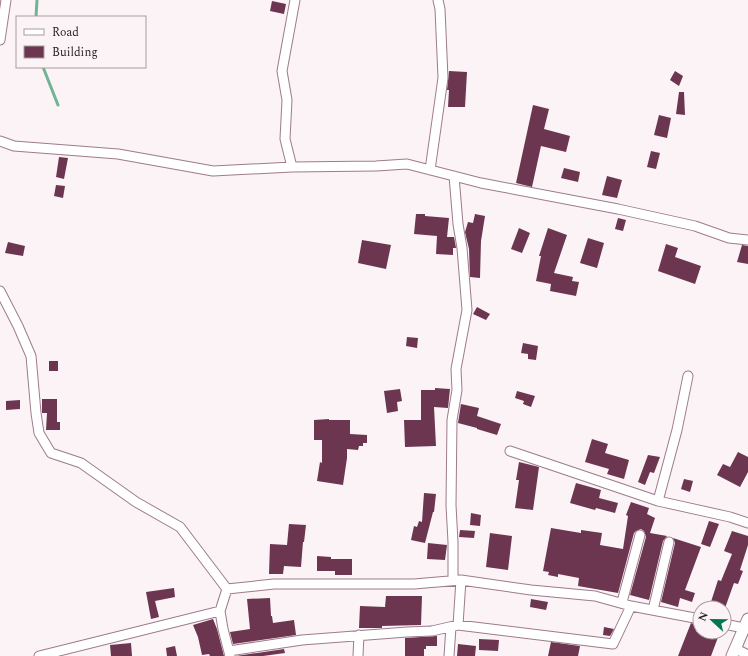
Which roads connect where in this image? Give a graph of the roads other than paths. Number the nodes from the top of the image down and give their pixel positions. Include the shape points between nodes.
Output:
1 (6, 0) edge
2 (295, 0) edge
3 (438, 0) edge
4 (0, 40) edge
5 (0, 141) edge
6 (292, 168) junction
7 (430, 170) junction
8 (454, 176) junction
9 (748, 240) edge
10 (0, 291) edge
11 (688, 376) dead end
12 (510, 451) dead end
13 (658, 501) junction
14 (748, 523) edge
15 (640, 535) dead end
16 (669, 542) dead end
17 (457, 580) junction
18 (227, 589) junction
19 (626, 604) junction
20 (653, 610) junction
21 (220, 611) junction
22 (692, 617) edge
23 (732, 624) edge
24 (746, 624) edge
25 (454, 626) junction
26 (359, 635) junction
27 (734, 653) edge
28 (229, 654) edge
29 (748, 655) edge
30 (39, 656) edge
31 (358, 656) edge
32 (449, 656) edge

1 - 4 street
2 - 6 street via 282,71 287,100 285,139
3 - 7 street via 443,78
5 - 6 street via 14,146 118,154 213,171
6 - 7 street via 407,164
7 - 8 street
8 - 9 street via 618,209 695,226 729,238
8 - 17 street via 467,310 456,369 457,390 452,420 451,505
10 - 18 street via 31,356 39,433 51,453 81,463 136,502 180,527
11 - 13 street
12 - 13 street
13 - 14 street
15 - 19 street
16 - 20 street
17 - 18 street via 414,584 274,584
17 - 19 street via 595,596
17 - 25 street
18 - 21 street
19 - 20 street
19 - 25 street via 613,644
20 - 22 street
21 - 28 street
21 - 30 street
23 - 24 street
24 - 27 street
25 - 26 street via 432,631
25 - 32 street
26 - 28 street via 302,640
26 - 31 street
27 - 29 street

